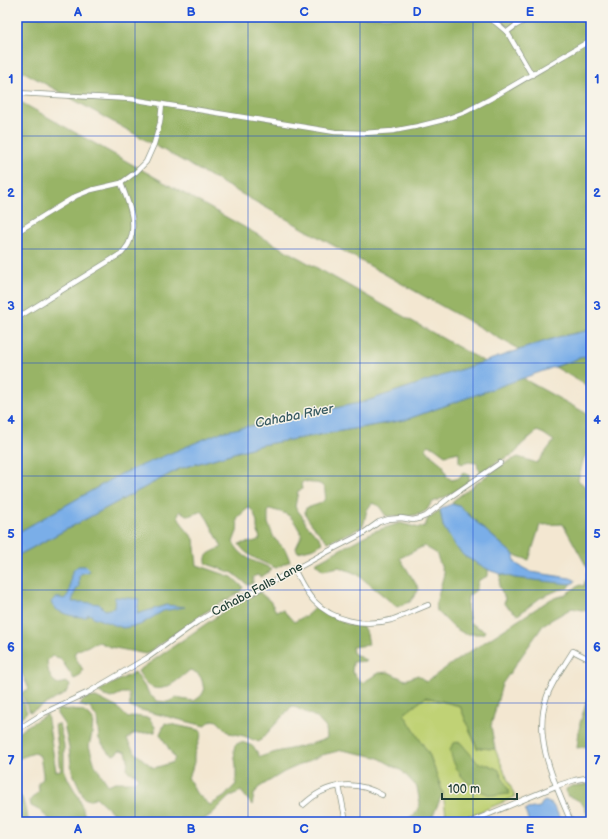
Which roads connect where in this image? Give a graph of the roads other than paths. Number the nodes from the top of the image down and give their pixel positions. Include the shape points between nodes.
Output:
1 (486, 17) edge
2 (531, 17) edge
3 (507, 32) junction
4 (591, 40) edge
5 (532, 75) junction
6 (17, 93) edge
7 (162, 104) junction
8 (121, 183) junction
9 (17, 232) edge
10 (17, 318) edge
11 (500, 463) dead end
12 (294, 570) junction
13 (428, 605) dead end
14 (591, 660) edge
15 (17, 730) edge
16 (591, 777) edge
17 (339, 786) junction
18 (556, 786) junction
19 (382, 795) dead end
20 (303, 805) dead end
21 (346, 822) edge
22 (470, 822) edge
23 (571, 822) edge

1 - 3 street
2 - 3 street
3 - 5 street
4 - 5 street
5 - 7 street via 465,112 393,131 334,132
6 - 7 street via 131,98
7 - 8 street via 160,124 146,162
8 - 9 street via 76,196
8 - 10 street via 134,228 129,244 122,253
11 - 12 street, Cahaba Falls Lane via 426,516 413,520 401,518 379,522 362,534
12 - 13 street via 313,600 327,611 346,620 380,622
12 - 15 street, Cahaba Falls Lane via 218,609 147,658
14 - 18 street via 573,651 547,698 542,722 543,745
16 - 18 street
17 - 19 street via 360,786
17 - 20 street via 317,794
17 - 21 street
18 - 22 street
18 - 23 street

